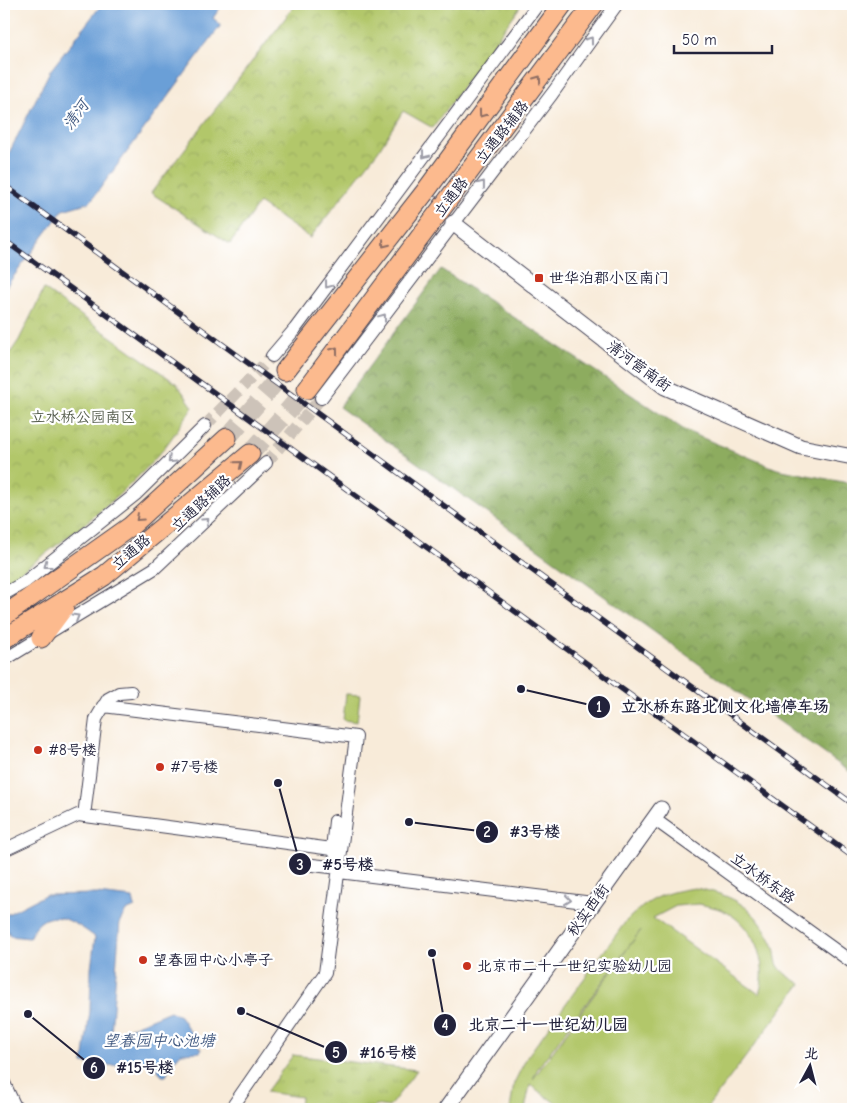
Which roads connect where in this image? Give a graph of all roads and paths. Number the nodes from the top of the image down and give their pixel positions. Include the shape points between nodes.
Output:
1 (538, 4) edge
2 (563, 4) edge
3 (594, 4) edge
4 (616, 4) edge
5 (453, 223) junction
6 (272, 356) tunnel mouth
7 (285, 371) tunnel mouth
8 (314, 393) joint
9 (205, 426) tunnel mouth
10 (227, 438) tunnel mouth
11 (853, 457) edge
12 (258, 458) joint
13 (4, 594) edge
14 (72, 596) junction
15 (4, 616) edge
16 (41, 638) junction
17 (4, 639) edge
18 (4, 660) edge
19 (131, 692) dead end
20 (103, 706) junction
21 (658, 814) joint
22 (84, 816) junction
23 (336, 821) dead end
24 (332, 849) junction
25 (4, 850) edge
26 (304, 864) dead end
27 (339, 866) junction
28 (593, 904) junction
29 (853, 963) edge
30 (4, 1083) edge
31 (16, 1109) edge
32 (231, 1109) edge
33 (446, 1109) edge

1 -> 6 street
2 -> 7 main road, 立通路 via 425,192
8 -> 3 main road, 立通路
5 -> 4 street, 立通路辅路
8 -> 5 street, 立通路辅路
5 - 11 street, 清河营南街 via 665,387 801,447
9 -> 13 street via 136,494 25,582
10 -> 15 main road, 立通路 via 131,526
14 -> 12 main road, 立通路 via 104,576
16 -> 12 street, 立通路辅路 via 155,568
14 - 16 main road
14 - 17 main road, 立通路
16 - 18 street, 立通路辅路
19 - 20 street via 119,693
20 - 22 street via 96,719
20 - 27 street via 356,737
21 - 28 street, 秋实西街
21 - 29 street, 立水桥东路
22 - 24 street
22 - 25 street via 78,815
23 - 24 street
24 - 27 street
26 - 27 street
27 -> 28 street
27 - 32 street via 326,973
28 - 33 street, 秋实西街
30 - 31 street

